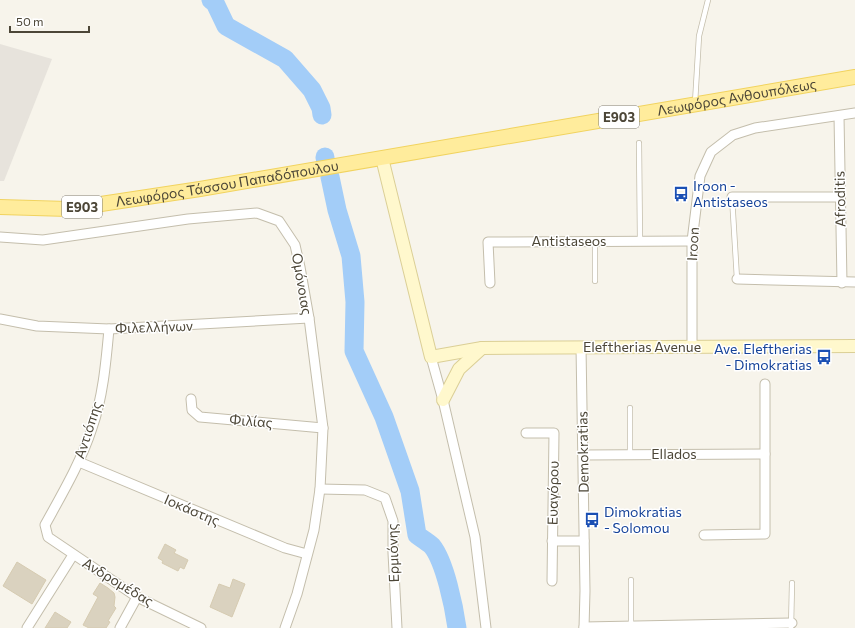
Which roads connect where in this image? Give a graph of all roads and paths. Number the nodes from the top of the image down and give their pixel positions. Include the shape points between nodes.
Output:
1 (708, 0) edge
2 (855, 77) edge
3 (694, 104) junction
4 (855, 113) edge
5 (839, 116) junction
6 (639, 143) dead end
7 (382, 158) junction
8 (732, 196) joint
9 (840, 197) junction
10 (0, 207) edge
11 (0, 237) edge
12 (595, 241) junction
13 (640, 241) junction
14 (692, 241) junction
15 (736, 280) joint
16 (595, 281) dead end
17 (855, 282) edge
18 (490, 283) dead end
19 (842, 283) junction
20 (309, 318) junction
21 (0, 319) edge
22 (109, 329) junction
23 (692, 346) junction
24 (855, 346) edge
25 (581, 347) junction
26 (482, 348) junction
27 (431, 357) junction
28 (765, 384) dead end
29 (191, 399) dead end
30 (443, 400) junction
31 (630, 408) dead end
32 (322, 428) junction
33 (526, 433) dead end
34 (765, 454) junction
35 (583, 455) junction
36 (630, 455) junction
37 (78, 462) junction
38 (320, 489) junction
39 (45, 525) joint
40 (704, 535) dead end
41 (552, 541) junction
42 (584, 541) junction
43 (307, 554) junction
44 (73, 555) junction
45 (631, 580) dead end
46 (552, 581) dead end
47 (792, 583) dead end
48 (137, 597) junction
49 (631, 626) junction
50 (699, 626) edge
51 (792, 626) edge
52 (198, 627) edge
53 (584, 627) edge
54 (27, 628) edge
55 (120, 628) edge
56 (285, 628) edge
57 (397, 628) edge
58 (486, 628) edge

1 - 3 lane via 699,36
2 - 3 main road, Λεωφόρος Ανθουπόλεως / E903
3 - 7 main road, Λεωφόρος Ανθουπόλεως / E903
4 - 5 street, Iroon
5 - 9 street, Afroditis
5 - 14 street, Iroon via 755,128 733,135 711,152 700,176
6 - 13 lane
7 - 10 main road, Λεωφόρος Τάσσου Παπαδόπουλου / E903 via 68,208
7 - 27 main road
8 - 9 street
8 - 15 lane
9 - 19 street, Afroditis
11 - 20 street, Ομόνοιας via 43,240 188,219 257,213 279,221 295,245
12 - 13 street, Antistaseos
12 - 16 lane
12 - 18 street, Antistaseos via 488,242
13 - 14 street, Antistaseos
14 - 23 street, Iroon
15 - 19 street
17 - 19 street
20 - 22 street, Φιλελλήνων
20 - 32 street, Ομόνοιας
21 - 22 street, Φιλελλήνων via 37,326
22 - 37 street, Αντιόπης via 104,375 92,428
23 - 24 main road, Eleftherias Avenue
23 - 25 main road, Eleftherias Avenue
25 - 26 main road, Eleftherias Avenue
25 - 35 street, Demokratias
26 - 27 main road, Eleftherias Avenue
26 - 30 main road via 459,369
27 - 30 street
28 - 34 street
29 - 32 street, Φιλίας via 192,410 200,417
30 - 58 street via 475,537
31 - 36 lane
32 - 38 street, Ομόνοιας
33 - 41 street, Ευαγόρου via 554,433
34 - 36 street, Ellados
34 - 40 street via 765,534
35 - 36 street, Ellados
35 - 42 street, Demokratias
37 - 39 street, Αντιόπης
37 - 43 street, Ιοκάστης via 285,548
38 - 43 street, Ομόνοιας via 314,530
38 - 57 street, Ερμιόνης via 365,490 385,498 393,521
39 - 44 street, Ανδρομέδας via 48,538
41 - 42 street
41 - 46 street, Ευαγόρου
42 - 53 street, Demokratias
43 - 56 street, Ομόνοιας
44 - 48 street, Ανδρομέδας
44 - 54 street
45 - 49 lane
47 - 51 lane
48 - 52 street, Ανδρομέδας
48 - 55 street
49 - 50 street
49 - 53 street
50 - 51 street

